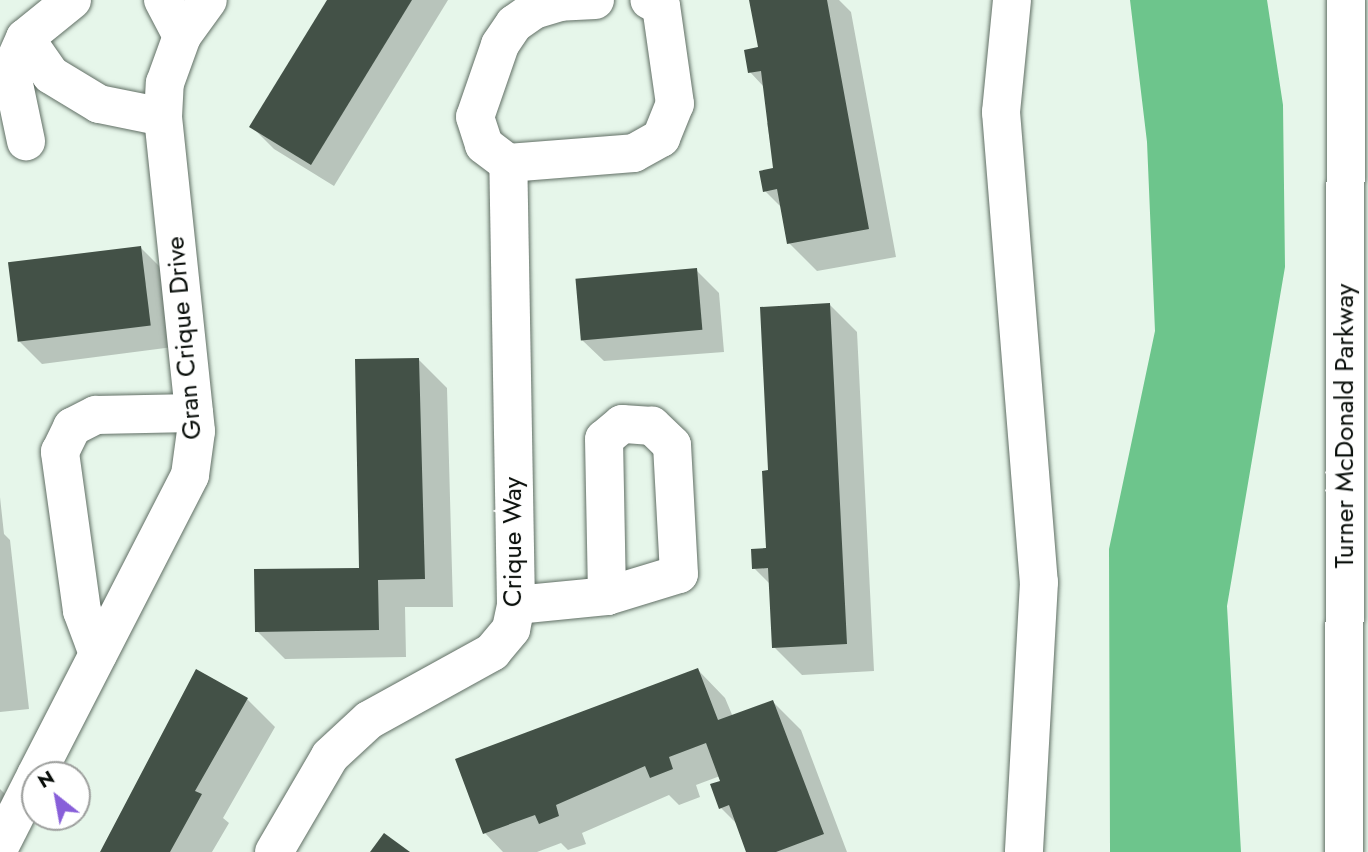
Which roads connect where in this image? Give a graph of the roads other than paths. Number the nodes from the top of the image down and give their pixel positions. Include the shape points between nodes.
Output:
1 (72, 0) edge
2 (163, 0) edge
3 (208, 0) edge
4 (595, 0) edge
5 (649, 0) edge
6 (1012, 0) edge
7 (1346, 0) edge
8 (183, 36) junction
9 (25, 38) junction
10 (163, 117) junction
11 (26, 141) dead end
12 (508, 163) junction
13 (194, 413) junction
14 (607, 596) dead end
15 (516, 605) junction
16 (98, 654) junction
17 (44, 761) edge
18 (21, 805) edge
19 (0, 846) edge
20 (274, 852) edge
21 (1024, 852) edge
22 (1344, 852) edge

1 - 9 main road
2 - 8 main road
3 - 8 main road, Gran Crique Drive
4 - 12 main road via 559,2 534,10 514,24 500,45 475,117 484,145
5 - 12 main road via 662,6 675,104 661,138 634,153
6 - 21 main road via 1001,112 1039,582
7 - 22 main road, Turner McDonald Parkway
8 - 10 main road, Gran Crique Drive via 165,83
9 - 10 main road via 51,75 99,104
9 - 11 main road via 11,70
10 - 13 main road, Gran Crique Drive
12 - 15 main road, Crique Way
13 - 16 main road, Gran Crique Drive via 190,475
13 - 16 main road via 96,415 72,427 60,452 82,611
14 - 15 main road
15 - 20 main road, Crique Way via 511,629 492,652 369,720 330,756
16 - 17 main road, Gran Crique Drive
18 - 19 main road, Gran Crique Drive

